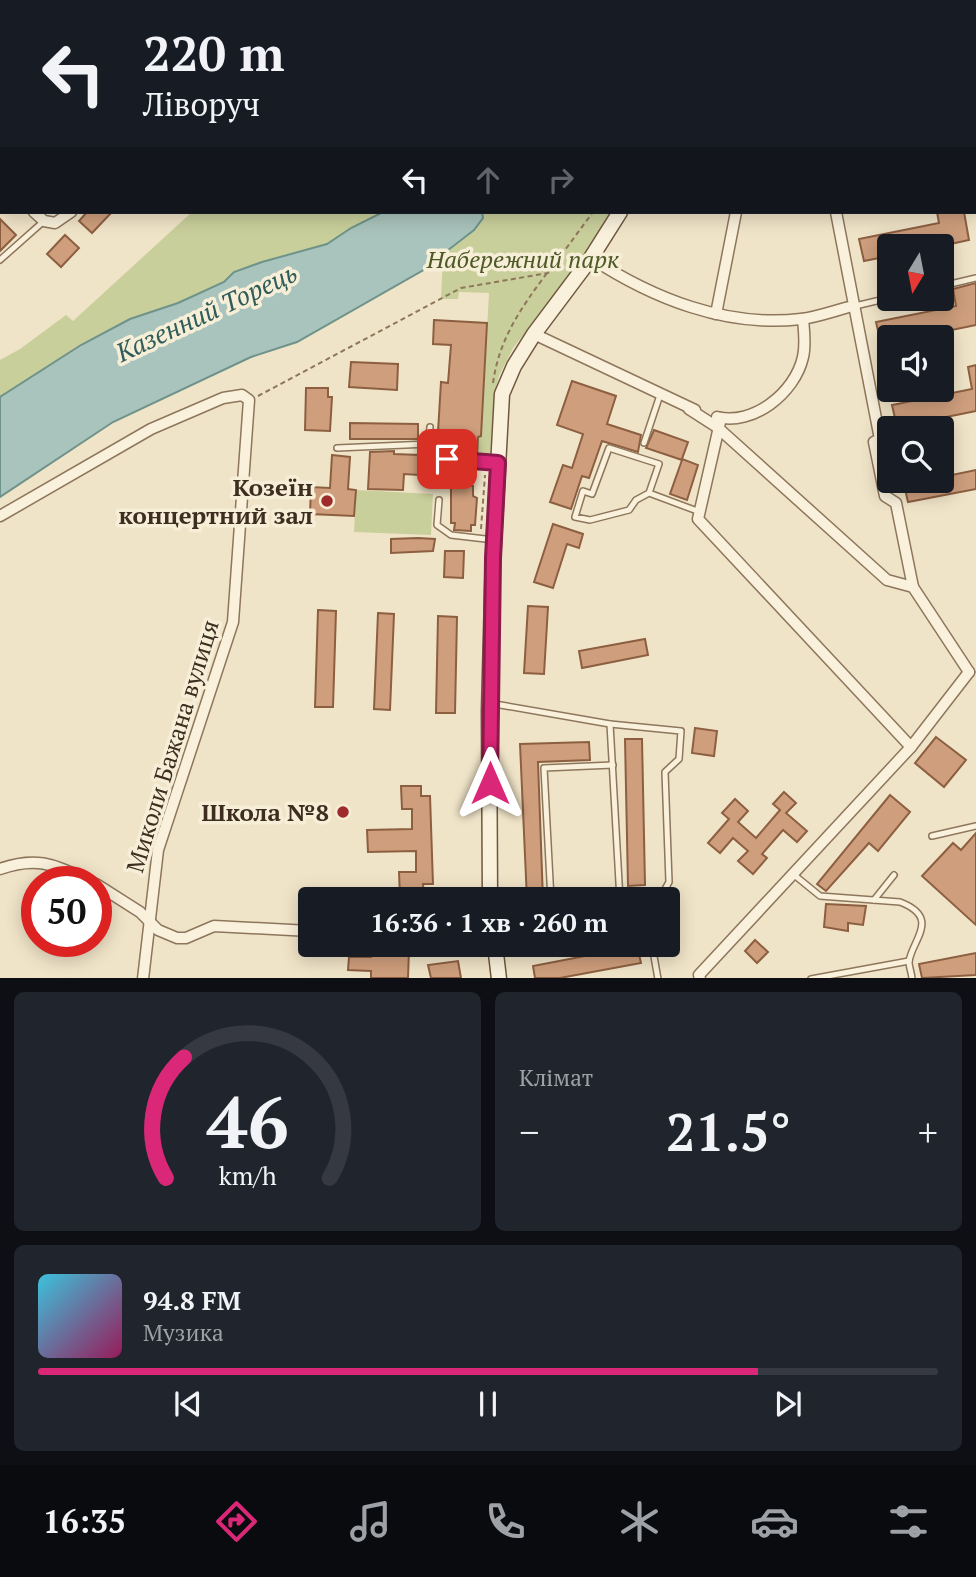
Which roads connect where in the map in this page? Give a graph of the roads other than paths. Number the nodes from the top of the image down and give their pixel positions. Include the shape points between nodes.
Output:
1 (36, 214) edge
2 (68, 214) edge
3 (619, 214) edge
4 (736, 214) edge
5 (836, 214) edge
6 (44, 221) junction
7 (591, 258) junction
8 (0, 260) edge
9 (976, 278) edge
10 (954, 283) edge
11 (877, 301) edge
12 (853, 306) junction
13 (716, 314) junction
14 (803, 319) junction
15 (534, 334) junction
16 (660, 395) junction
17 (719, 423) junction
18 (430, 426) dead end
19 (428, 444) junction
20 (338, 448) dead end
21 (640, 458) junction
22 (498, 463) junction
23 (649, 493) junction
24 (439, 500) dead end
25 (699, 512) junction
26 (0, 516) edge
27 (494, 540) junction
28 (912, 587) junction
29 (972, 674) edge
30 (489, 703) junction
31 (610, 724) junction
32 (911, 747) junction
33 (613, 765) junction
34 (976, 827) edge
35 (932, 836) dead end
36 (50, 866) edge
37 (0, 869) edge
38 (793, 874) junction
39 (894, 875) dead end
40 (490, 887) edge
41 (550, 887) edge
42 (619, 887) edge
43 (666, 887) edge
44 (112, 893) edge
45 (874, 900) junction
46 (149, 922) junction
47 (298, 930) edge
48 (496, 957) edge
49 (654, 957) edge
50 (909, 961) junction
51 (143, 978) edge
52 (499, 978) edge
53 (658, 978) edge
54 (699, 978) edge
55 (811, 978) edge
56 (912, 978) edge

1 - 6 street
2 - 6 street via 55,222
3 - 7 main road
4 - 13 street
5 - 12 street
6 - 8 lane
7 - 13 street via 637,284
7 - 15 main road
9 - 10 lane
11 - 12 lane
12 - 14 street
12 - 28 street via 880,439 874,442 885,496 896,503
13 - 14 street via 754,320
14 - 17 street via 805,344 794,379 772,403 755,413
15 - 16 street
15 - 22 main road via 502,394
16 - 17 street
16 - 21 lane
17 - 25 street
17 - 28 street via 887,580
18 - 19 lane
19 - 20 lane
19 - 22 lane via 427,458
21 - 23 lane via 659,464
21 - 23 lane via 609,448 592,494 583,491 575,517 590,520 629,510
22 - 27 main road
23 - 25 lane
24 - 27 lane via 437,526 451,536
25 - 32 street via 698,519
26 - 46 street, Миколи Бажана вулиця via 151,429 223,398 242,395 249,400 233,622 158,850
27 - 30 main road
28 - 29 street
29 - 32 street
30 - 31 lane
30 - 40 main road
31 - 33 lane
31 - 43 lane via 681,731 679,759 666,772
32 - 38 street
33 - 41 lane via 544,768
33 - 42 lane
34 - 35 lane
36 - 37 street via 37,861
38 - 45 lane via 820,896
38 - 54 street
39 - 45 lane
44 - 46 street
45 - 50 lane via 900,902 916,912 921,936
46 - 47 street via 177,938 214,926
46 - 51 street, Миколи Бажана вулиця
48 - 52 main road
49 - 53 lane
50 - 55 lane
50 - 56 lane

